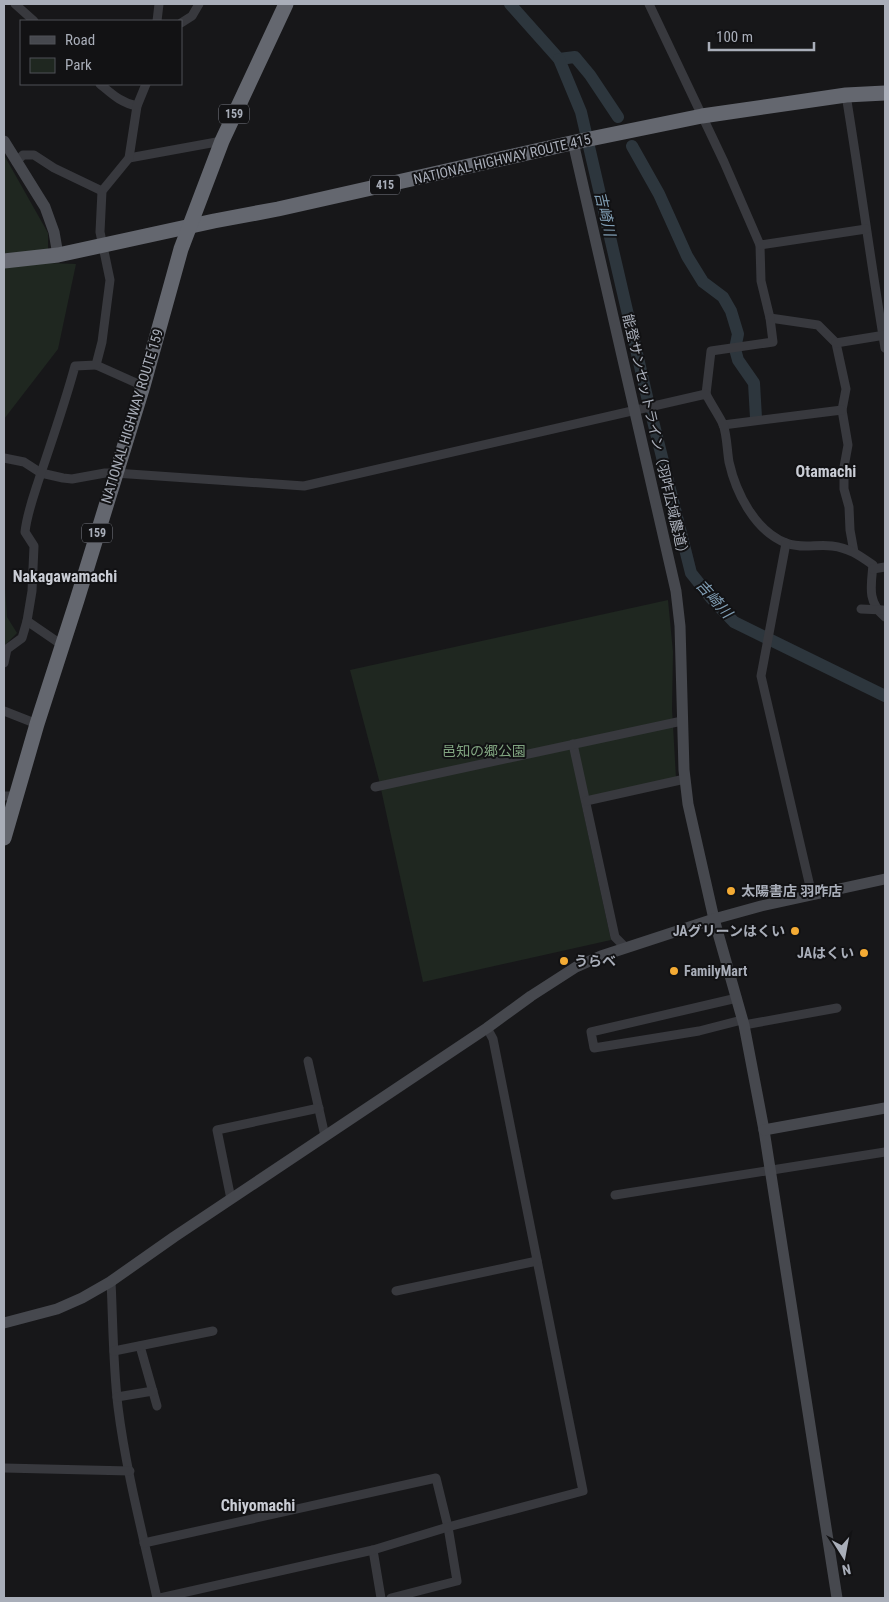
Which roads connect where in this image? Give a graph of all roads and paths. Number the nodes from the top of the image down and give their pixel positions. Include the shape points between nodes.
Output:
1 (15, 4) edge
2 (160, 4) edge
3 (199, 4) edge
4 (286, 4) edge
5 (649, 4) edge
6 (33, 20) edge
7 (156, 20) edge
8 (182, 22) edge
9 (101, 85) edge
10 (146, 85) edge
11 (885, 93) edge
12 (846, 95) junction
13 (137, 106) junction
14 (702, 116) junction
15 (222, 141) junction
16 (4, 142) edge
17 (577, 142) junction
18 (129, 158) junction
19 (16, 162) junction
20 (102, 191) junction
21 (190, 227) junction
22 (866, 229) junction
23 (103, 245) junction
24 (760, 245) junction
25 (58, 255) junction
26 (4, 261) edge
27 (770, 318) junction
28 (884, 335) edge
29 (836, 343) junction
30 (885, 348) edge
31 (96, 365) junction
32 (143, 386) junction
33 (706, 394) junction
34 (634, 410) junction
35 (842, 410) junction
36 (723, 425) junction
37 (4, 458) edge
38 (41, 473) junction
39 (116, 473) junction
40 (786, 543) junction
41 (854, 552) junction
42 (885, 567) edge
43 (873, 569) junction
44 (862, 609) dead end
45 (883, 612) edge
46 (27, 621) junction
47 (62, 644) junction
48 (4, 663) edge
49 (4, 711) edge
50 (682, 721) junction
51 (37, 724) junction
52 (574, 744) junction
53 (685, 779) junction
54 (375, 787) dead end
55 (10, 796) edge
56 (586, 801) junction
57 (4, 838) edge
58 (885, 879) edge
59 (812, 894) junction
60 (714, 919) junction
61 (625, 948) junction
62 (737, 998) junction
63 (837, 1008) dead end
64 (743, 1022) junction
65 (487, 1028) junction
66 (308, 1061) dead end
67 (319, 1108) junction
68 (885, 1108) edge
69 (764, 1130) junction
70 (325, 1136) junction
71 (885, 1152) edge
72 (769, 1170) junction
73 (614, 1195) dead end
74 (231, 1199) junction
75 (537, 1261) junction
76 (111, 1281) junction
77 (396, 1291) dead end
78 (4, 1323) edge
79 (213, 1331) dead end
80 (140, 1346) junction
81 (114, 1352) junction
82 (152, 1391) junction
83 (118, 1398) junction
84 (156, 1406) dead end
85 (4, 1468) edge
86 (130, 1471) junction
87 (448, 1527) junction
88 (144, 1543) junction
89 (373, 1550) junction
90 (158, 1598) edge
91 (381, 1598) edge
92 (392, 1598) edge
93 (837, 1598) edge

1 - 6 street
2 - 7 street
3 - 8 street via 192,16
4 - 15 highway, NATIONAL HIGHWAY ROUTE 159 / 159
5 - 14 street
9 - 13 street via 115,98
10 - 13 street
11 - 12 highway, NATIONAL HIGHWAY ROUTE 415 / 415
12 - 14 highway, NATIONAL HIGHWAY ROUTE 415 / 415
12 - 22 street
13 - 18 street
14 - 17 highway, NATIONAL HIGHWAY ROUTE 415 / 415
14 - 24 street
15 - 18 street
15 - 21 highway, NATIONAL HIGHWAY ROUTE 159 / 159
16 - 19 street
17 - 21 highway, NATIONAL HIGHWAY ROUTE 415 / 415
17 - 34 street, 能登サンセットライン（羽咋広域農道）
18 - 20 street
19 - 20 street via 23,155 34,155
19 - 25 street via 45,207
20 - 23 street via 100,232
21 - 23 highway, NATIONAL HIGHWAY ROUTE 415 / 415
21 - 32 highway, NATIONAL HIGHWAY ROUTE 159 / 159
22 - 24 street
22 - 28 street
23 - 25 highway, NATIONAL HIGHWAY ROUTE 415 / 415
23 - 31 street via 110,280
24 - 27 street via 761,281
25 - 26 highway, NATIONAL HIGHWAY ROUTE 415 / 415
27 - 29 street via 818,325
27 - 33 street via 773,342 711,351
28 - 29 street
28 - 30 street
29 - 35 street via 846,389
31 - 32 street
31 - 38 street via 75,366
32 - 39 highway, NATIONAL HIGHWAY ROUTE 159 / 159
33 - 34 street
33 - 36 street
34 - 39 street via 304,486
34 - 50 street, 能登サンセットライン（羽咋広域農道） via 676,591
35 - 36 street
35 - 41 street via 848,445 844,489
36 - 40 street via 730,464 753,518 761,528
37 - 38 street via 24,462
38 - 39 street via 72,479
38 - 46 street via 26,520 25,532 34,546
39 - 47 highway, NATIONAL HIGHWAY ROUTE 159 / 159
40 - 41 street via 832,546
40 - 59 street via 761,676
41 - 43 street via 873,565
42 - 43 street
43 - 45 street via 872,599
44 - 45 street
46 - 47 street
46 - 48 street via 22,638 8,649
47 - 51 highway, NATIONAL HIGHWAY ROUTE 159 / 159
49 - 51 street
50 - 52 street
50 - 53 street, 能登サンセットライン（羽咋広域農道）
51 - 55 highway, NATIONAL HIGHWAY ROUTE 159 / 159
52 - 54 street
52 - 56 street
53 - 56 street
53 - 60 street, 能登サンセットライン（羽咋広域農道）
55 - 57 highway, NATIONAL HIGHWAY ROUTE 159 / 159
56 - 61 street via 615,937
58 - 59 street
59 - 60 street
60 - 61 street
60 - 62 street, 能登サンセットライン（羽咋広域農道）
61 - 65 street via 576,967
62 - 64 street, 能登サンセットライン（羽咋広域農道）
62 - 64 street via 591,1032 594,1048
63 - 64 street
64 - 69 street, 能登サンセットライン（羽咋広域農道）
65 - 70 street
65 - 75 street via 493,1039
66 - 67 street
67 - 70 street
67 - 74 street via 217,1130
68 - 69 street
69 - 72 street, 能登サンセットライン（羽咋広域農道）
70 - 74 street
71 - 72 street
72 - 73 street
72 - 93 street, 能登サンセットライン（羽咋広域農道）
74 - 76 street
75 - 77 street
75 - 87 street via 583,1491
76 - 78 street via 57,1309
76 - 81 street
79 - 80 street
80 - 81 street
80 - 82 street
81 - 83 street
82 - 83 street
82 - 84 street
83 - 86 street
85 - 86 street
86 - 88 street
87 - 88 street via 436,1478
87 - 89 street
87 - 92 street via 457,1581
88 - 90 street
89 - 90 street
89 - 91 street

